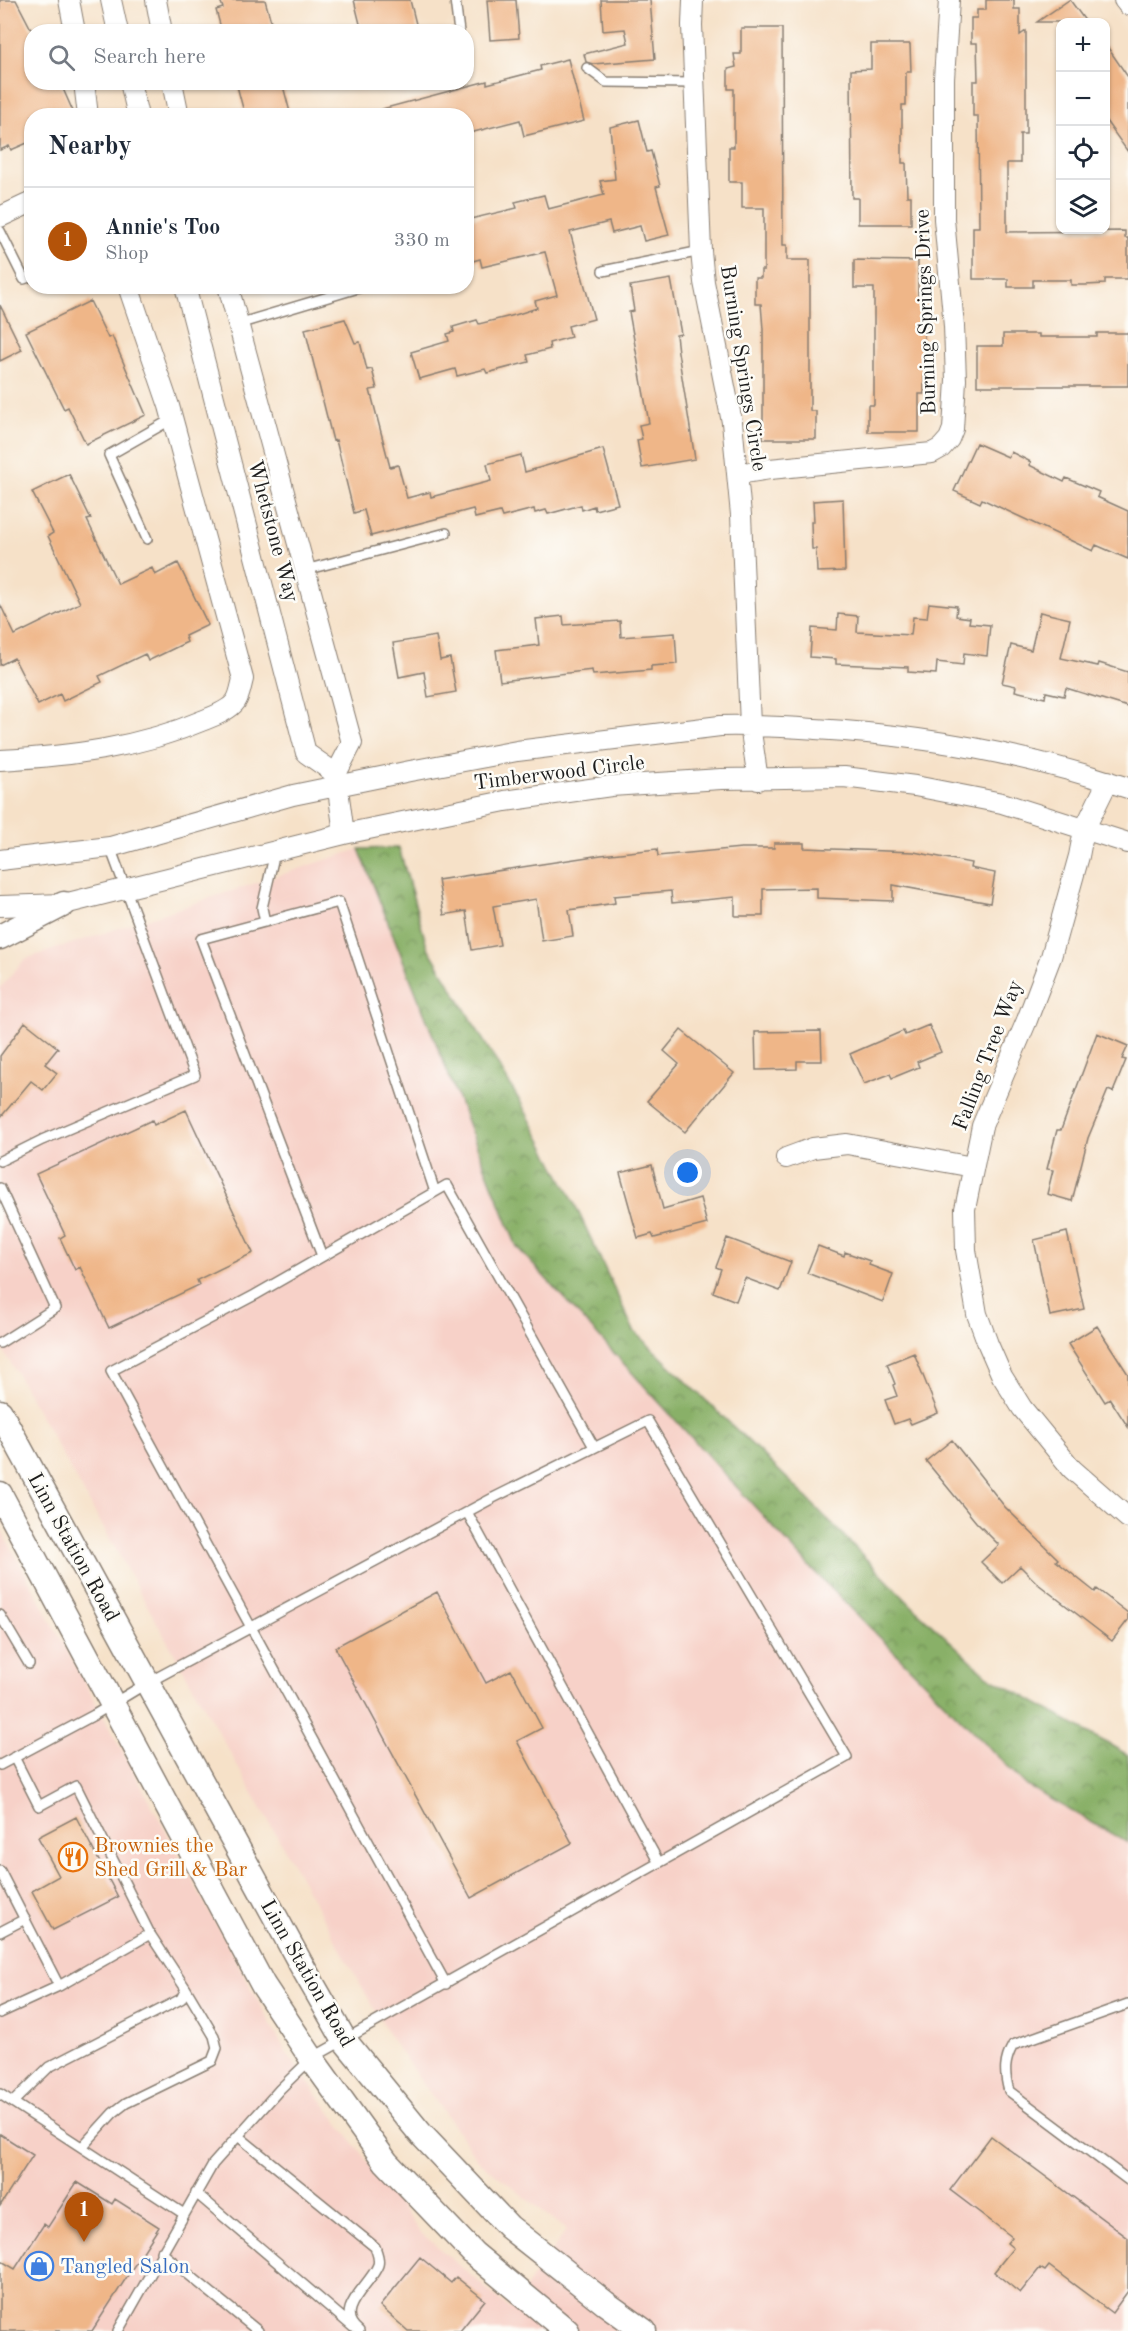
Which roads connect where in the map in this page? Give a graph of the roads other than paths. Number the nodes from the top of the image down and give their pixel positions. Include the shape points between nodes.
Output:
1 (69, 0) edge
2 (111, 0) edge
3 (156, 0) edge
4 (455, 0) edge
5 (693, 0) edge
6 (949, 0) edge
7 (1124, 0) edge
8 (1128, 5) edge
9 (74, 24) edge
10 (116, 24) edge
11 (160, 24) edge
12 (458, 24) edge
13 (587, 68) dead end
14 (694, 83) junction
15 (85, 90) edge
16 (132, 90) edge
17 (174, 90) edge
18 (87, 108) edge
19 (136, 108) edge
20 (177, 108) edge
21 (24, 206) edge
22 (0, 217) edge
23 (0, 231) edge
24 (701, 251) junction
25 (603, 271) dead end
26 (24, 279) edge
27 (132, 294) edge
28 (187, 294) edge
29 (230, 294) edge
30 (338, 294) edge
31 (238, 324) junction
32 (172, 419) junction
33 (738, 474) junction
34 (446, 533) dead end
35 (147, 539) dead end
36 (305, 570) junction
37 (750, 725) junction
38 (0, 760) edge
39 (337, 779) junction
40 (758, 780) junction
41 (1108, 781) junction
42 (1128, 788) edge
43 (1084, 830) junction
44 (344, 834) junction
45 (1128, 843) edge
46 (110, 847) junction
47 (275, 852) junction
48 (0, 860) edge
49 (125, 890) junction
50 (64, 904) junction
51 (0, 906) edge
52 (265, 922) junction
53 (0, 937) edge
54 (786, 1158) dead end
55 (0, 1161) edge
56 (973, 1167) junction
57 (0, 1188) edge
58 (435, 1192) junction
59 (322, 1256) junction
60 (0, 1343) edge
61 (0, 1412) edge
62 (594, 1447) junction
63 (0, 1494) edge
64 (467, 1512) junction
65 (1128, 1518) edge
66 (0, 1615) edge
67 (252, 1627) junction
68 (29, 1664) dead end
69 (147, 1683) junction
70 (113, 1704) junction
71 (14, 1757) junction
72 (0, 1765) edge
73 (659, 1863) junction
74 (0, 1871) edge
75 (25, 1919) junction
76 (0, 1932) edge
77 (150, 1934) junction
78 (446, 1984) junction
79 (59, 1986) junction
80 (186, 1989) junction
81 (1128, 2004) edge
82 (0, 2013) edge
83 (345, 2041) junction
84 (312, 2058) junction
85 (0, 2094) edge
86 (13, 2102) junction
87 (238, 2136) junction
88 (82, 2147) junction
89 (1128, 2180) edge
90 (196, 2193) junction
91 (184, 2214) junction
92 (162, 2252) junction
93 (123, 2329) edge
94 (356, 2329) edge
95 (258, 2331) edge
96 (567, 2331) edge
97 (644, 2331) edge

1 - 9 street
2 - 10 street
3 - 11 street
4 - 12 lane
5 - 14 street, Burning Springs Circle
6 - 33 street, Burning Springs Drive via 944,80 944,219 956,380 949,439 932,453
7 - 8 street
13 - 14 lane via 606,82
14 - 24 street, Burning Springs Circle
15 - 18 street
16 - 19 street
17 - 20 street
21 - 22 street
23 - 26 lane
24 - 25 lane
24 - 33 street, Burning Springs Circle
27 - 32 street
28 - 39 street, Whetstone Way via 306,753
29 - 31 street, Whetstone Way
30 - 31 lane
31 - 36 street, Whetstone Way
32 - 35 lane via 109,455
32 - 38 street via 243,679 236,702 183,729 92,752
33 - 37 street, Burning Springs Circle
34 - 36 lane
36 - 39 street, Whetstone Way via 352,743
37 - 39 street, Timberwood Circle via 518,751
37 - 40 street, Burning Springs Circle
37 - 41 street, Timberwood Circle via 873,733 938,742 1050,763
39 - 44 street
39 - 46 street, Timberwood Circle
40 - 43 street, Timberwood Circle via 844,777 915,786 1002,803
40 - 44 street, Timberwood Circle via 611,786 505,801
41 - 42 street, Timberwood Circle
41 - 43 street, Falling Tree Way
43 - 45 street, Timberwood Circle
43 - 56 street, Falling Tree Way via 1051,957 982,1126
44 - 47 street, Timberwood Circle
46 - 48 street, Timberwood Circle
46 - 49 lane
47 - 49 street, Timberwood Circle
47 - 52 lane via 262,908
49 - 50 street, Timberwood Circle
49 - 55 lane via 195,1075
50 - 51 street, Timberwood Circle
50 - 53 street
52 - 58 lane via 339,902
52 - 59 lane via 201,939
54 - 56 street via 813,1148 847,1144
56 - 65 street, Falling Tree Way via 965,1209 966,1250 977,1314 987,1344 1002,1376 1038,1431 1072,1469
57 - 60 lane via 55,1308
58 - 59 lane
58 - 62 lane via 447,1185
59 - 67 lane via 111,1371
61 - 69 street, Linn Station Road
62 - 64 lane
62 - 73 lane via 648,1421 847,1758
63 - 70 street, Linn Station Road
64 - 67 lane
64 - 73 lane
66 - 68 lane
67 - 69 lane
67 - 78 lane
69 - 70 lane
69 - 83 street, Linn Station Road
70 - 71 lane
70 - 84 street, Linn Station Road via 263,1985
71 - 72 lane
71 - 77 lane via 39,1806 76,1786
73 - 78 lane
74 - 75 lane
75 - 76 lane
75 - 79 lane
77 - 79 lane
77 - 80 lane
78 - 83 lane
79 - 82 lane
80 - 86 lane via 181,1999 49,2067
80 - 88 lane via 214,2036 217,2048 212,2061 126,2103
81 - 89 lane via 1013,2045 1004,2073 1009,2091
83 - 84 lane
83 - 97 street, Linn Station Road via 420,2133 509,2227
84 - 87 lane
84 - 96 street, Linn Station Road via 386,2162 474,2254
85 - 86 lane
86 - 88 lane
87 - 90 lane via 213,2164
87 - 94 lane via 375,2247 378,2267 352,2300 350,2314
88 - 91 lane
90 - 91 lane
90 - 94 lane
91 - 92 lane
92 - 93 lane
92 - 95 lane

